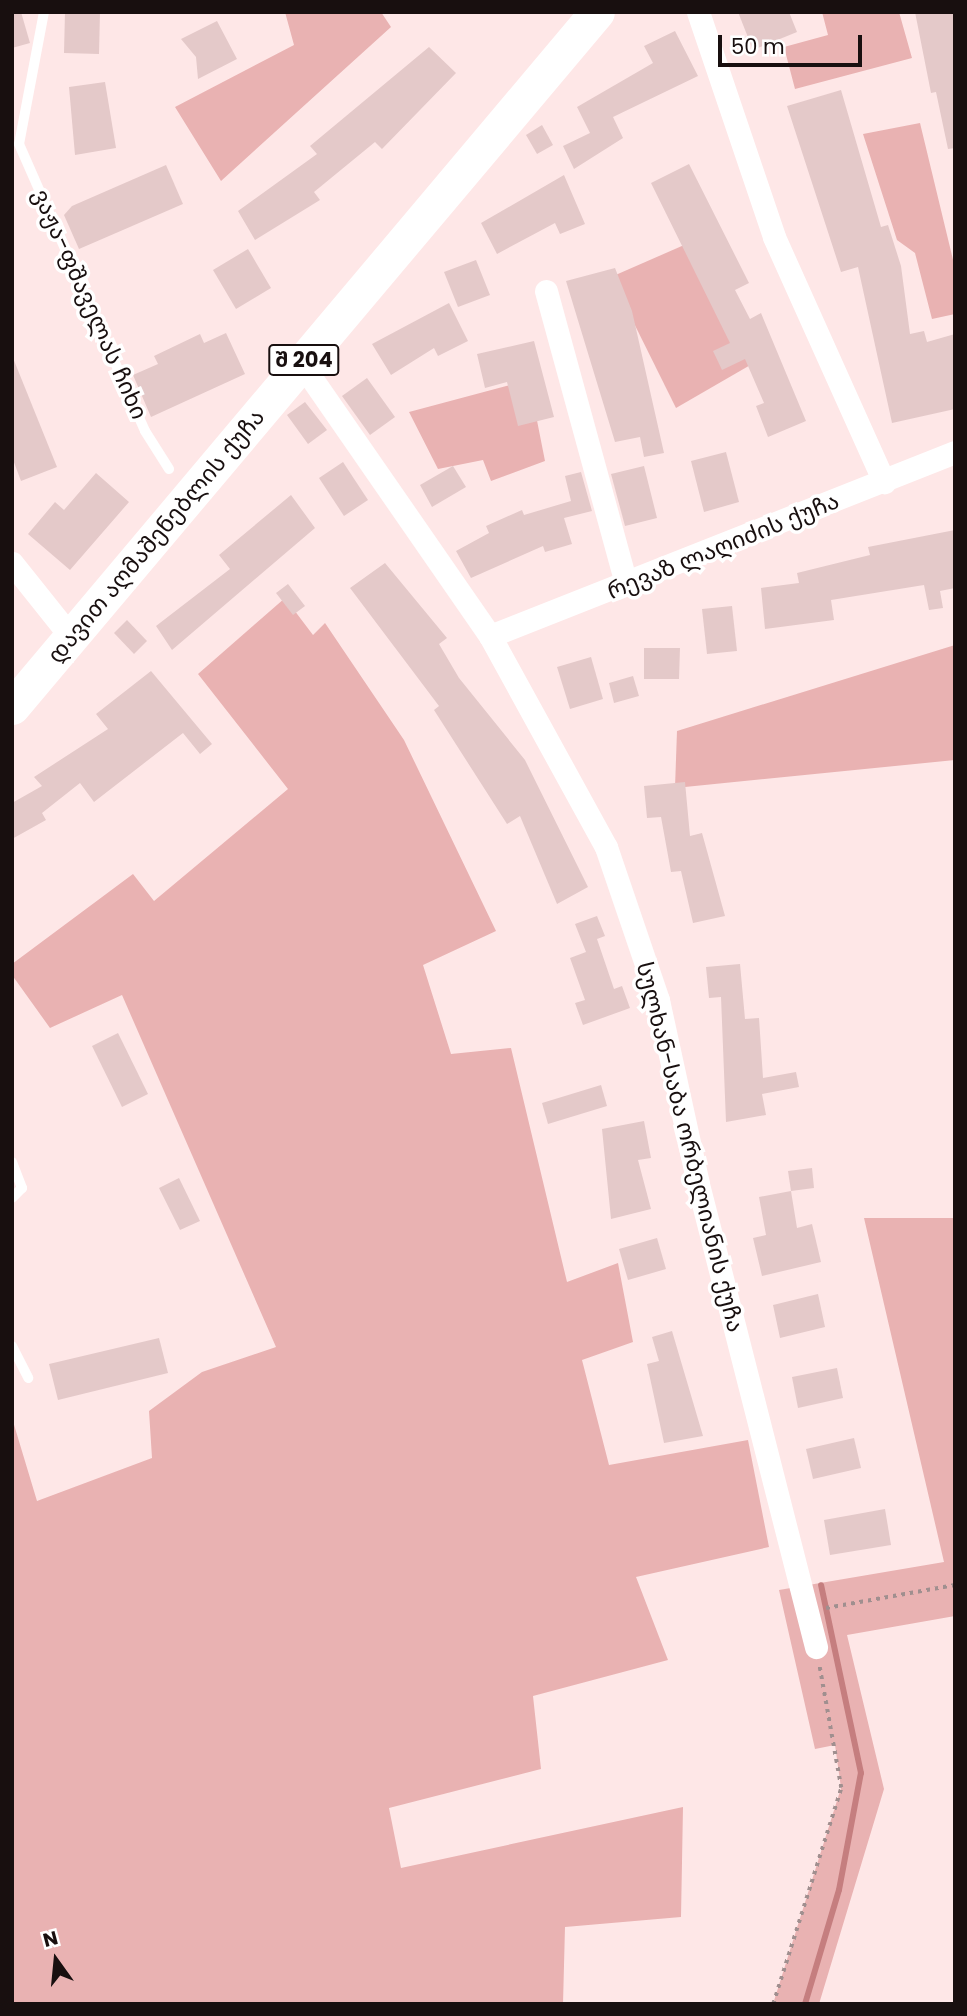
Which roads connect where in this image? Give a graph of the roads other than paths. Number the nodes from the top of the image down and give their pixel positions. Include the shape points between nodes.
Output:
1 (44, 12) edge
2 (597, 12) edge
3 (698, 12) edge
4 (546, 291) dead end
5 (302, 363) junction
6 (955, 452) edge
7 (169, 469) dead end
8 (884, 482) junction
9 (12, 563) edge
10 (626, 584) junction
11 (490, 636) junction
12 (71, 637) junction
13 (12, 707) edge
14 (12, 1162) edge
15 (12, 1198) edge
16 (12, 1346) edge
17 (28, 1378) dead end
18 (816, 1647) road end

1 - 7 lane, ვაჟა-ფშაველას ჩიხი via 19,144 145,431
2 - 5 main road, დავით აღმაშენებლის ქუჩა / შ 204
3 - 8 street via 774,237
4 - 10 street
5 - 11 street, სულხან-საბა ორბელიანის ქუჩა
5 - 12 main road, დავით აღმაშენებლის ქუჩა / შ 204
6 - 8 street, რევაზ ლაღიძის ქუჩა
8 - 10 street, რევაზ ლაღიძის ქუჩა
9 - 12 street
10 - 11 street, რევაზ ლაღიძის ქუჩა
11 - 18 street, სულხან-საბა ორბელიანის ქუჩა via 606,847 658,1000 698,1184
12 - 13 main road, დავით აღმაშენებლის ქუჩა / შ 204
14 - 15 lane via 22,1188
16 - 17 lane

